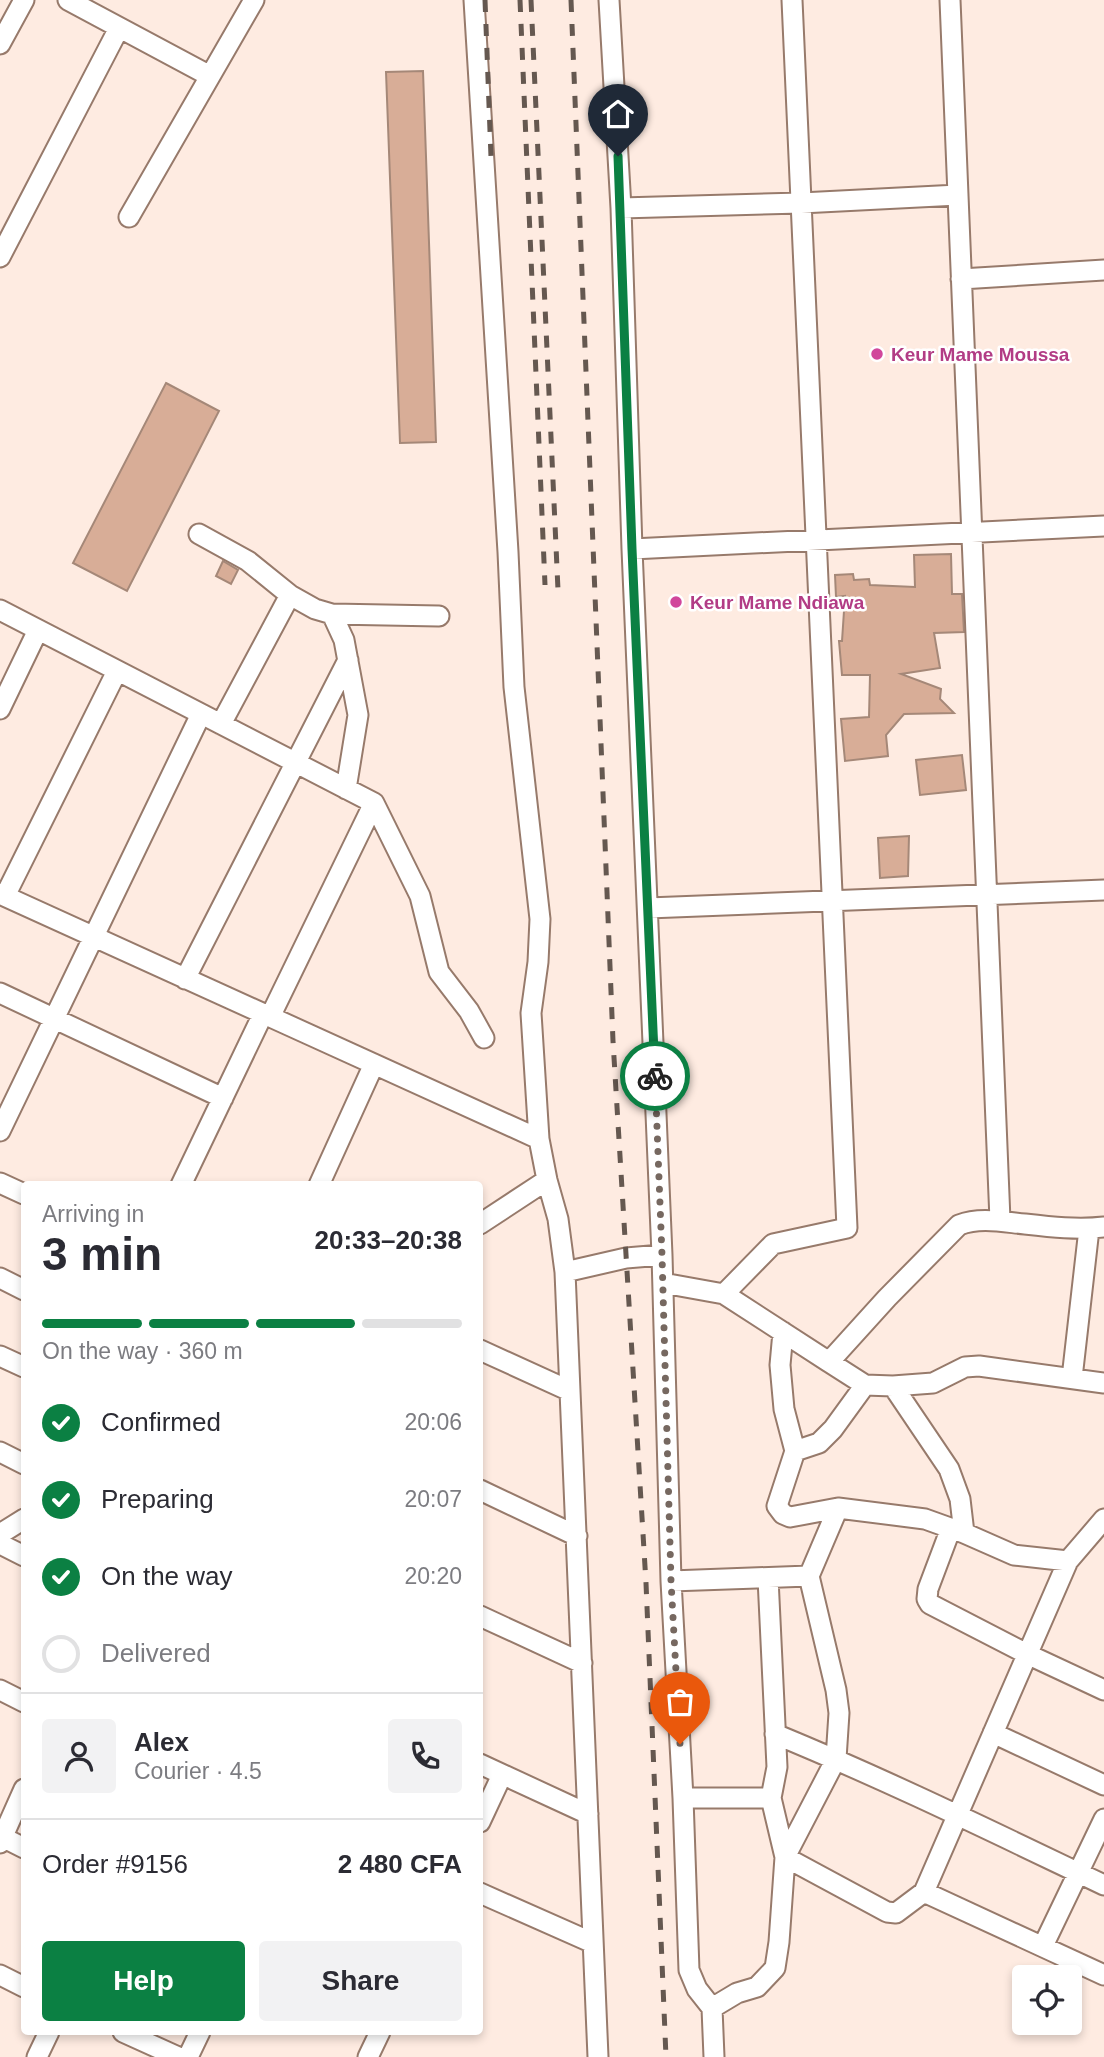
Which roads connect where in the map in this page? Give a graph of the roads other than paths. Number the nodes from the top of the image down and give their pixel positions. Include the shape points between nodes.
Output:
1 (24, 0) edge
2 (68, 0) edge
3 (254, 0) edge
4 (474, 0) edge
5 (609, 0) edge
6 (792, 0) edge
7 (950, 0) edge
8 (120, 28) junction
9 (0, 44) edge
10 (210, 76) junction
11 (958, 195) junction
12 (801, 204) junction
13 (621, 208) junction
14 (130, 217) dead end
15 (0, 257) edge
16 (1104, 270) edge
17 (961, 279) junction
18 (1104, 526) edge
19 (972, 533) junction
20 (199, 534) dead end
21 (816, 540) junction
22 (632, 549) junction
23 (290, 595) junction
24 (0, 610) edge
25 (332, 614) junction
26 (439, 615) dead end
27 (38, 630) junction
28 (348, 660) junction
29 (117, 671) junction
30 (0, 709) edge
31 (201, 714) junction
32 (221, 724) junction
33 (296, 763) junction
34 (346, 789) junction
35 (374, 803) junction
36 (1104, 890) edge
37 (2, 895) edge
38 (987, 895) junction
39 (832, 901) junction
40 (648, 908) junction
41 (93, 937) junction
42 (186, 978) junction
43 (0, 993) edge
44 (267, 1015) junction
45 (54, 1018) junction
46 (484, 1038) dead end
47 (374, 1064) junction
48 (223, 1098) junction
49 (0, 1132) edge
50 (539, 1139) junction
51 (547, 1180) junction
52 (183, 1181) edge
53 (320, 1181) edge
54 (0, 1183) edge
55 (21, 1193) edge
56 (1000, 1220) junction
57 (483, 1222) edge
58 (1096, 1228) edge
59 (662, 1255) junction
60 (565, 1272) junction
61 (0, 1278) edge
62 (663, 1283) junction
63 (21, 1288) edge
64 (724, 1294) junction
65 (783, 1332) junction
66 (483, 1351) edge
67 (0, 1356) edge
68 (829, 1362) junction
69 (21, 1366) edge
70 (1072, 1378) junction
71 (1104, 1383) edge
72 (865, 1385) junction
73 (893, 1386) junction
74 (570, 1391) junction
75 (795, 1451) junction
76 (0, 1452) edge
77 (21, 1462) edge
78 (483, 1491) edge
79 (838, 1508) junction
80 (1104, 1519) edge
81 (21, 1521) edge
82 (957, 1531) junction
83 (0, 1535) edge
84 (577, 1536) junction
85 (0, 1544) edge
86 (21, 1554) edge
87 (1068, 1561) junction
88 (768, 1577) junction
89 (809, 1577) junction
90 (671, 1581) junction
91 (483, 1617) edge
92 (1027, 1654) junction
93 (582, 1663) junction
94 (0, 1690) edge
95 (1104, 1690) edge
96 (21, 1700) edge
97 (993, 1733) junction
98 (775, 1734) junction
99 (836, 1759) junction
100 (483, 1766) edge
101 (502, 1775) junction
102 (1104, 1785) edge
103 (21, 1796) edge
104 (683, 1798) junction
105 (771, 1798) junction
106 (588, 1814) junction
107 (958, 1814) junction
108 (483, 1816) edge
109 (1104, 1819) edge
110 (1, 1839) edge
111 (21, 1846) edge
112 (785, 1857) junction
113 (1078, 1873) junction
114 (1104, 1885) edge
115 (924, 1892) junction
116 (483, 1894) edge
117 (593, 1943) junction
118 (1042, 1946) junction
119 (0, 1975) edge
120 (1104, 1975) edge
121 (21, 1986) edge
122 (712, 2008) junction
123 (48, 2035) edge
124 (130, 2035) edge
125 (199, 2035) edge
126 (379, 2035) edge
127 (37, 2057) edge
128 (178, 2057) edge
129 (188, 2057) edge
130 (368, 2057) edge
131 (598, 2057) edge
132 (714, 2057) edge

1 - 9 street
2 - 8 street
3 - 10 street
4 - 50 street via 511,640 540,919 531,1013
5 - 13 street
6 - 12 street
7 - 11 street
8 - 10 street
8 - 15 street
10 - 14 street
11 - 12 street
11 - 17 street
12 - 13 street
12 - 21 street
13 - 22 street
16 - 17 street
17 - 19 street
18 - 19 street
19 - 21 street
19 - 38 street
20 - 23 street via 248,561
21 - 22 street
21 - 39 street
22 - 40 street
23 - 25 street
23 - 32 street
24 - 27 street
25 - 26 street
25 - 28 street
27 - 29 street
27 - 30 street
28 - 33 street
28 - 34 street via 358,715
29 - 31 street
29 - 37 street
31 - 32 street
31 - 41 street
32 - 33 street
33 - 34 street
33 - 42 street
34 - 35 street
35 - 44 street
35 - 46 street via 420,896 439,972
36 - 38 street
37 - 41 street
38 - 39 street
38 - 56 street
39 - 40 street
39 - 64 street via 847,1228 773,1244
40 - 59 street
41 - 42 street
41 - 45 street
42 - 44 street
43 - 45 street
44 - 47 street
44 - 48 street
45 - 48 street
45 - 49 street
47 - 50 street
47 - 53 street
48 - 52 street
50 - 51 street
51 - 57 street
51 - 60 street
54 - 55 street
56 - 58 street
56 - 68 street via 959,1225
58 - 70 street
59 - 60 street
59 - 62 street
60 - 74 street
61 - 63 street
62 - 64 street
62 - 90 street
64 - 65 street
65 - 68 street
65 - 75 street via 784,1409
66 - 74 street
67 - 69 street
68 - 72 street
70 - 71 street
70 - 73 street via 979,1366 965,1367 933,1382
72 - 73 street
72 - 75 street via 833,1429 818,1443
73 - 82 street via 949,1469 960,1499
74 - 84 street
75 - 79 street via 777,1506 783,1514 790,1517
76 - 77 street
78 - 84 street
79 - 82 street via 925,1520
79 - 89 street
80 - 87 street
81 - 83 street
82 - 87 street via 1014,1555
82 - 92 street via 927,1599
84 - 93 street
85 - 86 street
87 - 92 street
88 - 89 street
88 - 90 street
88 - 98 street
89 - 99 street via 836,1690
90 - 104 street
91 - 93 street
92 - 95 street
92 - 97 street
93 - 106 street
94 - 96 street
97 - 102 street
97 - 107 street
98 - 99 street
98 - 105 street via 777,1767
99 - 107 street
99 - 112 street
100 - 101 street
101 - 106 street
101 - 108 street
103 - 110 street
104 - 105 street
104 - 122 street via 690,1970
105 - 112 street
106 - 117 street
107 - 113 street
107 - 115 street
109 - 113 street
110 - 111 street
112 - 115 street via 887,1912 895,1913
112 - 122 street via 775,1968 757,1987
113 - 114 street
113 - 118 street
115 - 118 street
116 - 117 street
117 - 131 street
118 - 120 street
119 - 121 street
122 - 132 street
123 - 127 street
124 - 128 street
125 - 129 street
126 - 130 street

